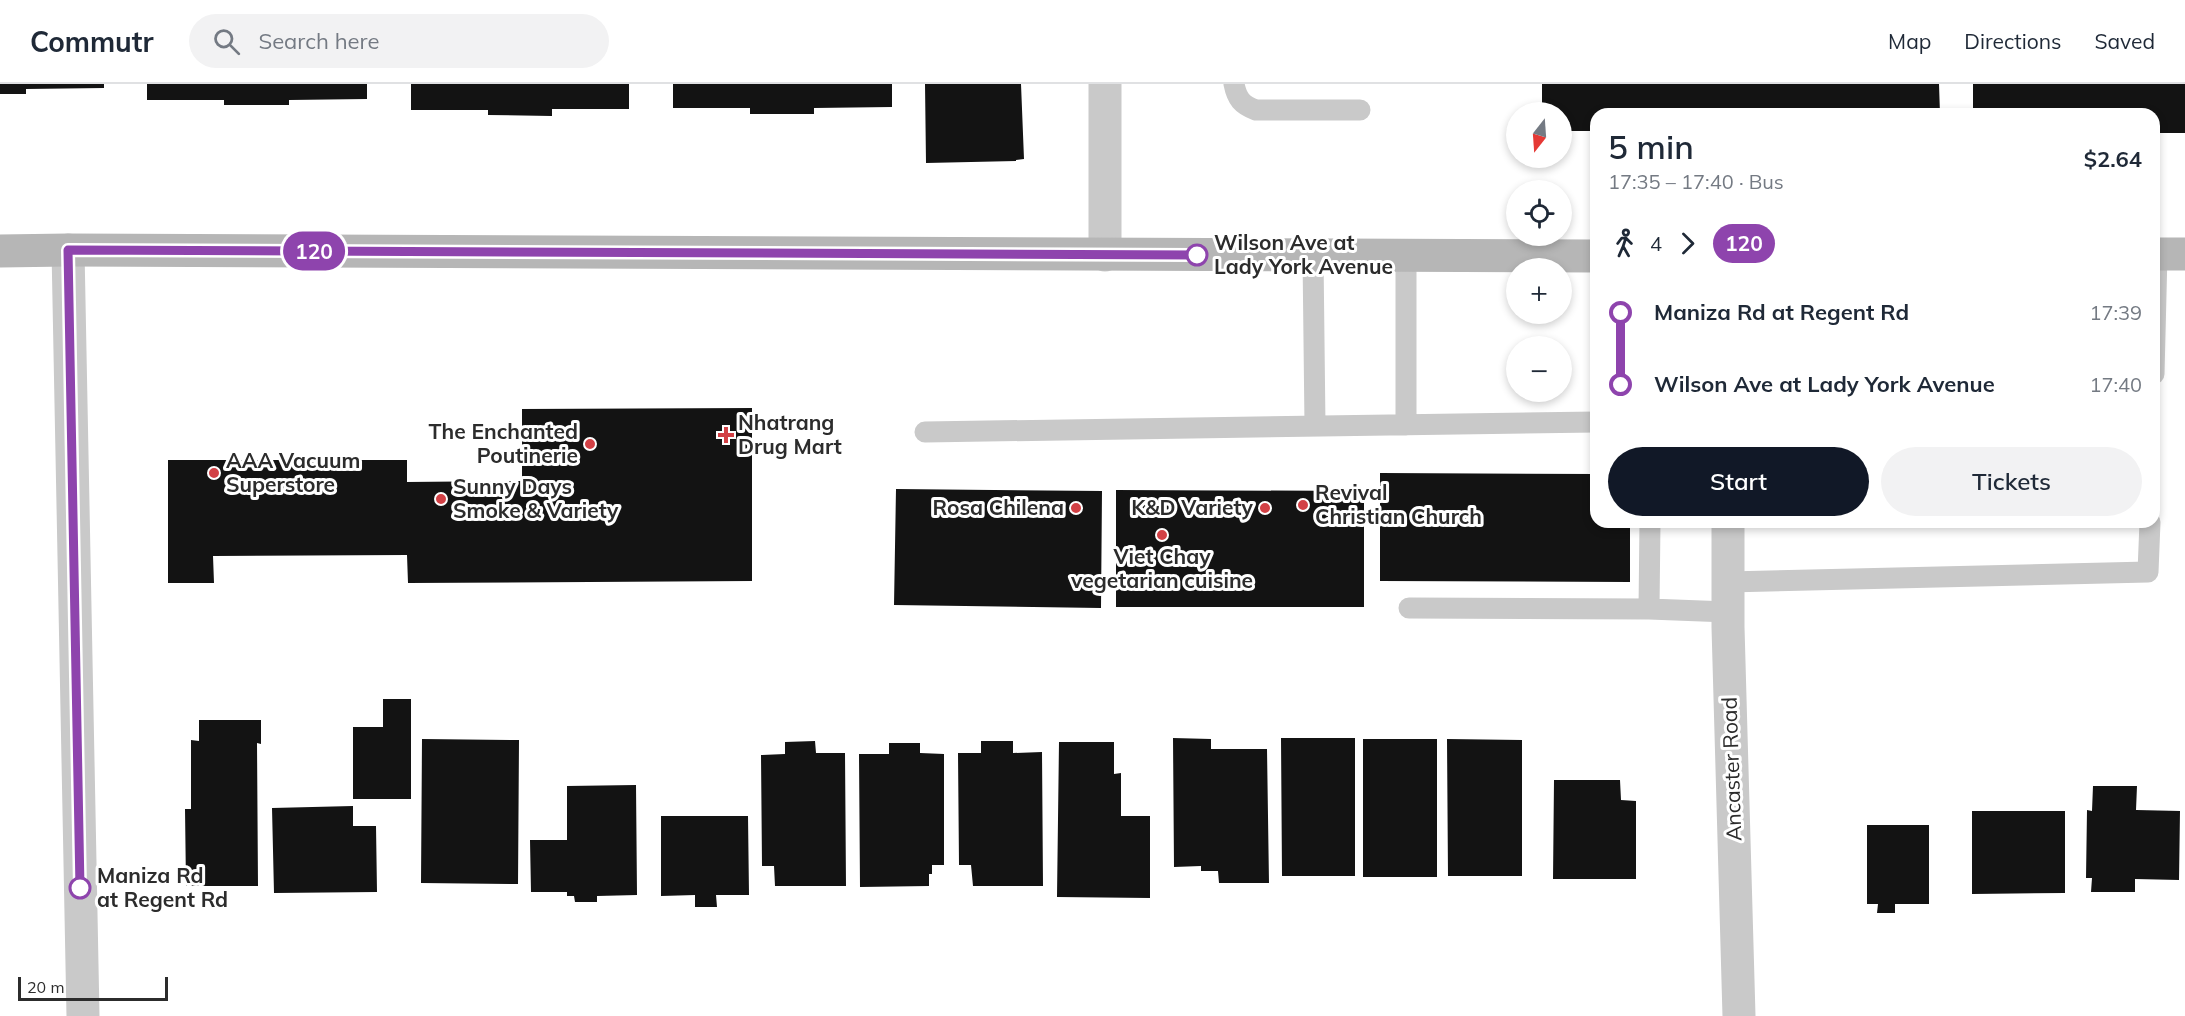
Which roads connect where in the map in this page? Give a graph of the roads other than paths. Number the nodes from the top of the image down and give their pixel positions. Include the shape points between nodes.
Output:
1 (1105, 84) edge
2 (1234, 84) edge
3 (1360, 110) dead end
4 (68, 250) junction
5 (0, 251) edge
6 (2165, 254) edge
7 (1105, 255) junction
8 (1406, 255) junction
9 (1312, 256) junction
10 (1590, 256) edge
11 (2160, 309) edge
12 (1590, 422) edge
13 (1406, 425) junction
14 (1315, 426) junction
15 (924, 432) dead end
16 (1650, 528) edge
17 (1728, 528) edge
18 (2150, 528) edge
19 (1728, 597) junction
20 (1409, 608) dead end
21 (1649, 609) junction
22 (83, 1016) edge
23 (1739, 1016) edge

1 - 7 street
2 - 3 lane via 1244,106 1257,110
4 - 5 main road
4 - 7 main road
4 - 22 street
6 - 11 lane
7 - 9 main road
8 - 9 main road
8 - 10 main road
8 - 13 lane
9 - 14 lane
12 - 13 lane
13 - 14 lane
14 - 15 lane
16 - 21 lane
17 - 19 street, Ancaster Road
18 - 19 lane via 2148,572
19 - 21 lane
19 - 23 street, Ancaster Road
20 - 21 lane

